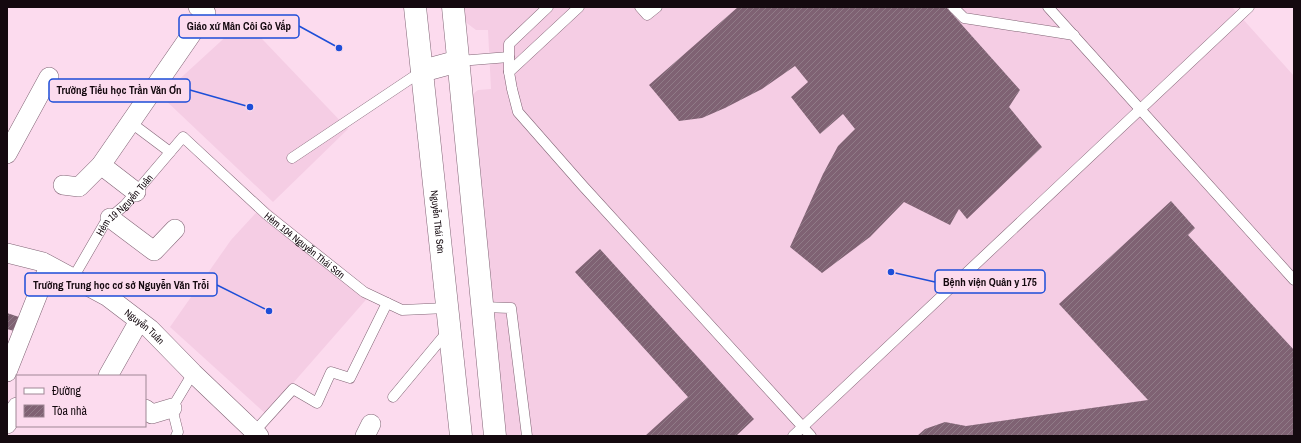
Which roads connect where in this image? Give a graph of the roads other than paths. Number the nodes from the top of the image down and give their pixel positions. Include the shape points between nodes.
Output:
1 (198, 7) edge
2 (415, 7) edge
3 (453, 7) edge
4 (548, 7) edge
5 (579, 7) edge
6 (640, 7) edge
7 (657, 7) edge
8 (954, 7) edge
9 (1048, 7) edge
10 (1249, 7) edge
11 (1074, 35) junction
12 (509, 57) junction
13 (459, 61) junction
14 (422, 71) junction
15 (509, 72) junction
16 (49, 77) dead end
17 (1140, 109) junction
18 (130, 122) junction
19 (183, 137) joint
20 (170, 152) junction
21 (7, 154) edge
22 (292, 158) dead end
23 (101, 166) junction
24 (63, 184) dead end
25 (136, 192) junction
26 (110, 218) junction
27 (175, 229) dead end
28 (7, 253) edge
29 (49, 266) junction
30 (73, 278) junction
31 (1294, 280) edge
32 (387, 303) junction
33 (483, 307) junction
34 (447, 308) junction
35 (139, 321) junction
36 (450, 330) junction
37 (7, 372) edge
38 (193, 373) junction
39 (109, 375) edge
40 (7, 395) edge
41 (393, 397) dead end
42 (16, 400) edge
43 (172, 408) junction
44 (16, 409) edge
45 (146, 410) edge
46 (7, 424) edge
47 (803, 427) junction
48 (257, 434) edge
49 (176, 436) edge
50 (461, 436) edge
51 (495, 436) edge
52 (527, 436) edge
53 (793, 436) edge
54 (811, 436) edge

1 - 18 street via 206,13
2 - 14 main road, Nguyễn Thái Sơn
3 - 13 main road
4 - 12 lane via 509,44
5 - 15 lane
6 - 7 lane via 647,16
8 - 11 lane via 964,18
9 - 11 lane
10 - 17 lane
11 - 17 lane
12 - 13 lane
12 - 15 lane
13 - 14 main road
13 - 33 main road
14 - 22 lane
14 - 34 main road, Nguyễn Thái Sơn
15 - 47 lane via 518,112
16 - 21 street
17 - 31 lane
17 - 47 lane
18 - 20 lane
18 - 23 street
19 - 20 lane, Hẻm 19 Nguyễn Tuân
19 - 32 lane, Hẻm 104 Nguyễn Thái Sơn via 266,214 364,292
20 - 25 lane, Hẻm 19 Nguyễn Tuân
23 - 24 street via 78,187
23 - 25 street
25 - 26 lane, Hẻm 19 Nguyễn Tuân
26 - 27 street via 154,251
26 - 30 lane, Hẻm 19 Nguyễn Tuân
28 - 29 street, Nguyễn Tuân via 43,262
29 - 30 street, Nguyễn Tuân
29 - 37 street
30 - 35 street, Nguyễn Tuân via 108,297
32 - 34 lane, Hẻm 104 Nguyễn Thái Sơn via 402,310
32 - 48 lane via 350,378 331,372 317,403 293,389
33 - 51 main road
33 - 52 lane via 511,308
34 - 36 main road, Nguyễn Thái Sơn
35 - 38 street, Nguyễn Tuân
35 - 39 street
36 - 41 lane
36 - 50 main road, Nguyễn Thái Sơn
38 - 43 lane
38 - 48 street, Nguyễn Tuân
40 - 42 street
43 - 45 street via 152,414
43 - 49 lane via 178,432
44 - 46 street
47 - 53 lane
47 - 54 lane

